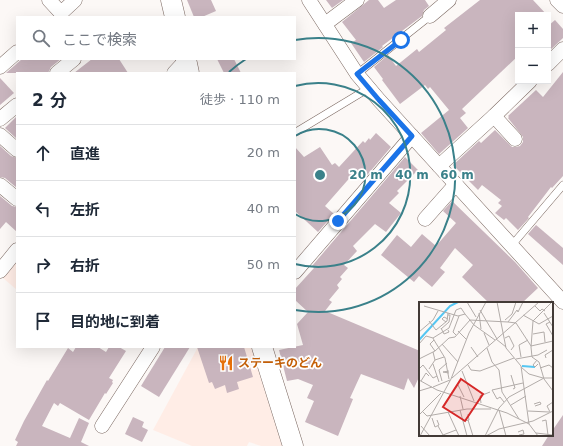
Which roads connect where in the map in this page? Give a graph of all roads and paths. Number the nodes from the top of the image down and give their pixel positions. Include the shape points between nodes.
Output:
1 (49, 0) edge
2 (75, 0) edge
3 (171, 0) edge
4 (309, 0) edge
5 (357, 0) edge
6 (449, 0) edge
7 (557, 0) edge
8 (563, 6) edge
9 (59, 15) edge
10 (175, 16) edge
11 (430, 16) joint
12 (325, 24) junction
13 (563, 49) edge
14 (16, 53) edge
15 (73, 60) edge
16 (551, 61) edge
17 (0, 67) edge
18 (58, 72) edge
19 (357, 74) junction
20 (527, 84) edge
21 (369, 88) junction
22 (16, 107) edge
23 (494, 116) junction
24 (0, 119) edge
25 (296, 132) dead end
26 (0, 135) edge
27 (412, 136) junction
28 (515, 139) dead end
29 (16, 149) edge
30 (439, 166) junction
31 (456, 184) junction
32 (0, 185) edge
33 (563, 186) edge
34 (16, 198) edge
35 (425, 219) dead end
36 (512, 245) junction
37 (16, 251) edge
38 (0, 271) edge
39 (296, 271) edge
40 (563, 302) edge
41 (152, 348) edge
42 (262, 348) edge
43 (102, 426) dead end
44 (293, 446) edge

1 - 9 street
2 - 9 street
3 - 10 main road
4 - 12 street
5 - 12 street
6 - 11 street
7 - 8 street
11 - 19 lane
12 - 19 street
13 - 16 street
14 - 17 street
15 - 18 street
19 - 21 street
20 - 23 street
21 - 25 lane
21 - 27 street
22 - 24 street
23 - 28 street
23 - 30 street
26 - 29 street
27 - 30 street
27 - 39 street
30 - 31 street
31 - 35 street
31 - 36 street
32 - 34 street
33 - 36 lane
36 - 40 street
37 - 38 street
41 - 43 street
42 - 44 main road

